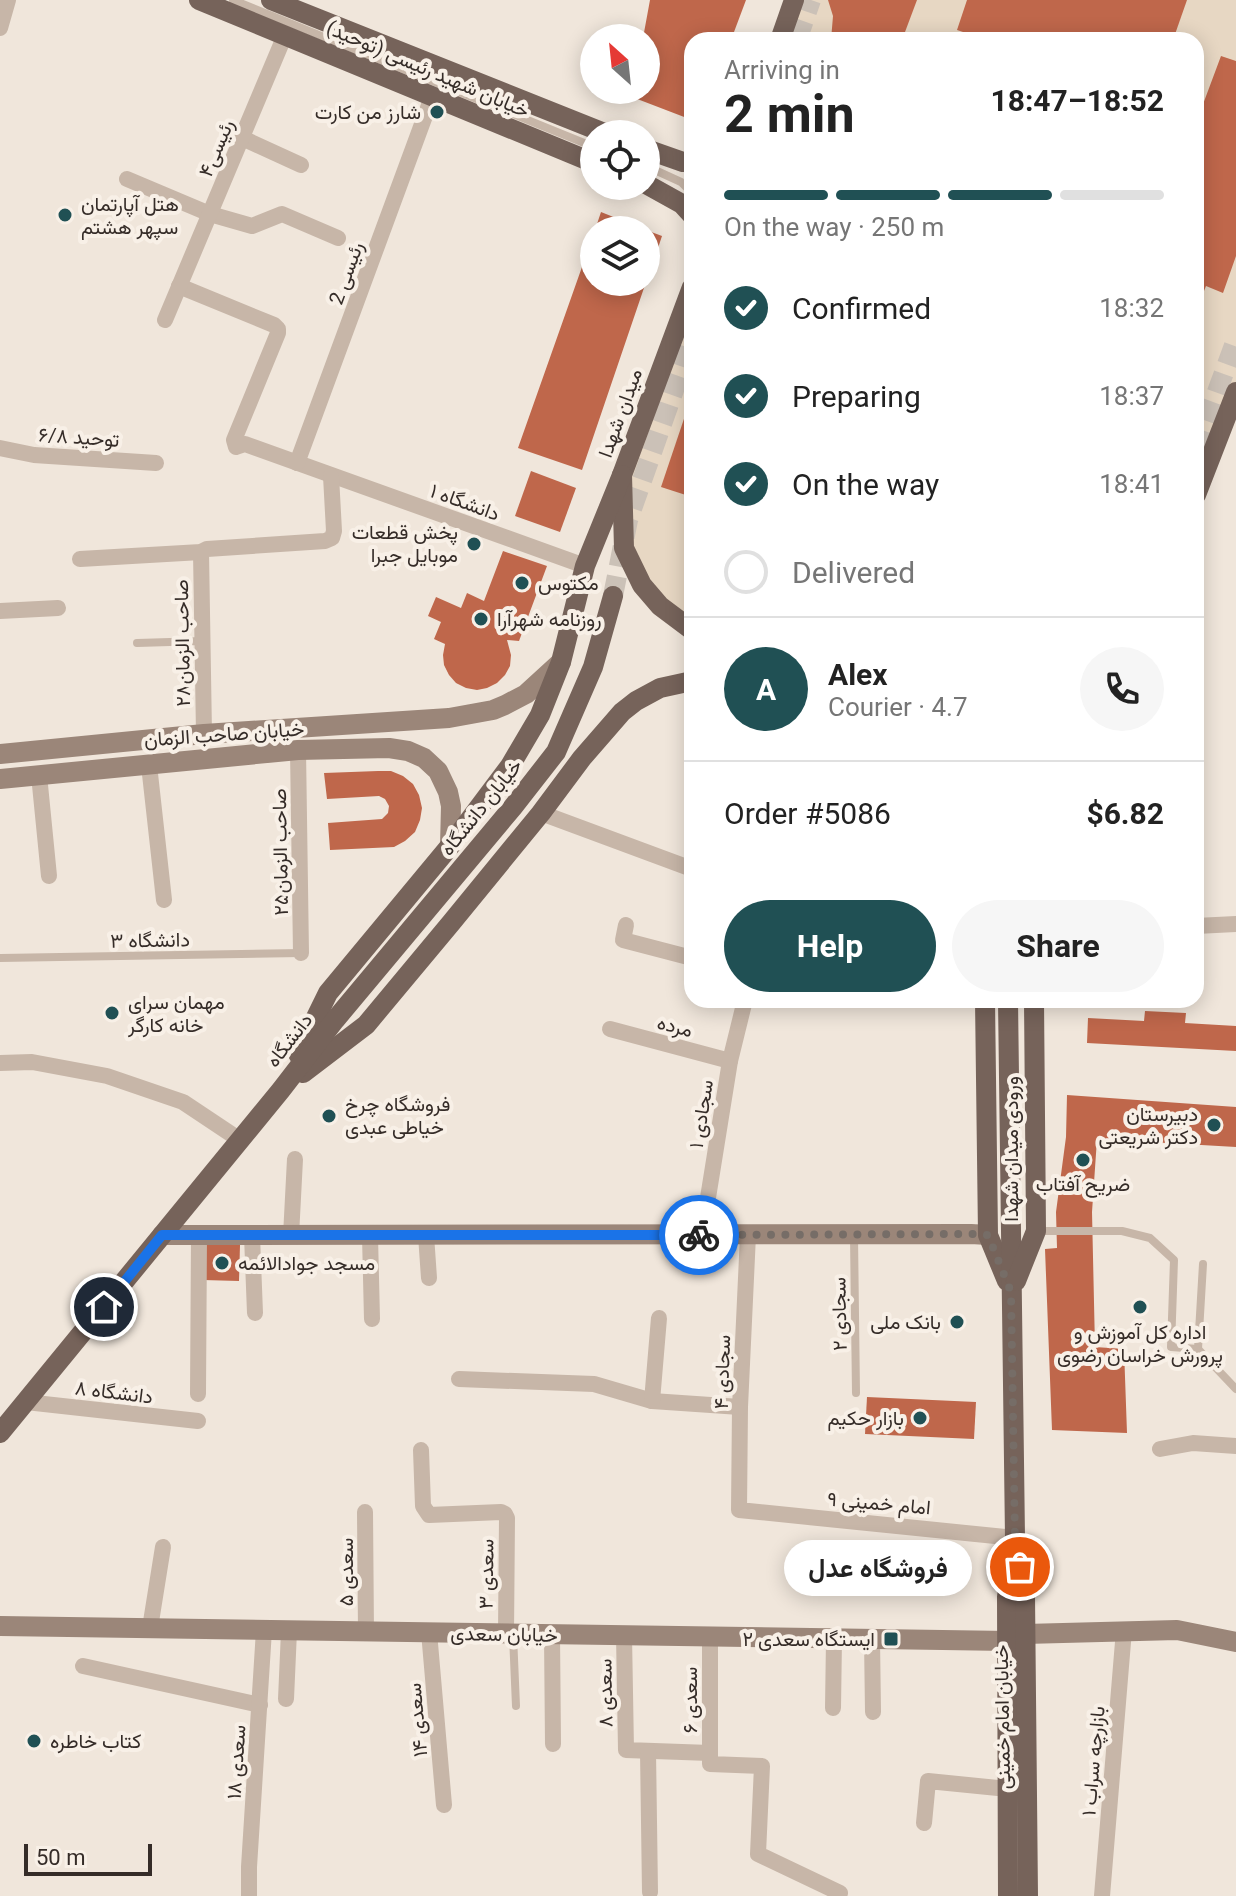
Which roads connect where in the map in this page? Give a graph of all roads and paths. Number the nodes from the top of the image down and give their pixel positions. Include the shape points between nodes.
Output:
1 (8, 0) edge
2 (199, 0) edge
3 (233, 0) edge
4 (271, 0) edge
5 (794, 0) edge
6 (0, 28) edge
7 (783, 32) edge
8 (285, 35) junction
9 (432, 97) junction
10 (580, 129) edge
11 (580, 130) edge
12 (242, 138) junction
13 (660, 154) edge
14 (580, 157) edge
15 (684, 162) edge
16 (301, 165) dead end
17 (660, 172) edge
18 (127, 179) dead end
19 (684, 185) edge
20 (660, 192) edge
21 (684, 206) edge
22 (210, 214) junction
23 (338, 238) dead end
24 (179, 286) junction
25 (684, 308) edge
26 (165, 320) dead end
27 (1234, 404) edge
28 (0, 448) edge
29 (156, 463) dead end
30 (297, 463) junction
31 (622, 475) junction
32 (331, 476) junction
33 (1204, 476) edge
34 (201, 552) junction
35 (80, 559) dead end
36 (585, 566) junction
37 (613, 596) tunnel mouth
38 (58, 608) dead end
39 (0, 611) edge
40 (684, 624) edge
41 (203, 641) junction
42 (137, 643) dead end
43 (561, 662) junction
44 (684, 683) edge
45 (204, 734) junction
46 (298, 750) junction
47 (0, 754) edge
48 (149, 765) junction
49 (39, 775) junction
50 (0, 779) edge
51 (541, 813) junction
52 (450, 846) junction
53 (684, 866) edge
54 (49, 876) dead end
55 (164, 900) dead end
56 (1236, 924) edge
57 (626, 925) dead end
58 (1204, 926) edge
59 (301, 953) joint
60 (684, 956) edge
61 (0, 958) edge
62 (743, 1008) edge
63 (985, 1008) edge
64 (1008, 1008) edge
65 (1034, 1008) edge
66 (335, 1020) joint
67 (610, 1029) dead end
68 (730, 1061) junction
69 (0, 1063) edge
70 (281, 1090) junction
71 (240, 1140) junction
72 (295, 1159) dead end
73 (1036, 1231) junction
74 (162, 1235) junction
75 (426, 1235) junction
76 (702, 1235) junction
77 (748, 1235) junction
78 (854, 1235) junction
79 (988, 1235) junction
80 (199, 1236) junction
81 (252, 1236) junction
82 (291, 1236) junction
83 (370, 1236) junction
84 (1203, 1264) dead end
85 (429, 1278) dead end
86 (1011, 1292) junction
87 (255, 1313) dead end
88 (659, 1318) dead end
89 (372, 1319) dead end
90 (1198, 1349) junction
91 (459, 1379) dead end
92 (1236, 1389) edge
93 (856, 1393) dead end
94 (198, 1394) dead end
95 (652, 1401) junction
96 (26, 1402) junction
97 (740, 1407) junction
98 (198, 1421) dead end
99 (2, 1425) edge
100 (1236, 1446) edge
101 (1160, 1449) dead end
102 (421, 1450) dead end
103 (739, 1510) joint
104 (365, 1512) dead end
105 (1015, 1538) junction
106 (163, 1547) dead end
107 (0, 1626) edge
108 (150, 1628) junction
109 (264, 1630) junction
110 (1124, 1630) junction
111 (289, 1631) junction
112 (366, 1632) junction
113 (429, 1632) junction
114 (509, 1634) junction
115 (552, 1635) junction
116 (624, 1635) junction
117 (710, 1637) junction
118 (1017, 1637) junction
119 (834, 1639) junction
120 (872, 1639) junction
121 (1236, 1642) edge
122 (83, 1666) dead end
123 (286, 1699) dead end
124 (260, 1705) junction
125 (516, 1706) dead end
126 (833, 1708) dead end
127 (873, 1712) dead end
128 (553, 1744) dead end
129 (648, 1751) junction
130 (710, 1758) junction
131 (1008, 1789) junction
132 (444, 1805) dead end
133 (924, 1823) dead end
134 (650, 1892) dead end
135 (249, 1896) edge
136 (839, 1896) edge
137 (1008, 1896) edge
138 (1028, 1896) edge
139 (1102, 1896) edge

1 - 6 street
2 - 8 main road, خیابان شهید رئیسی (توحید)
3 - 11 lane
4 - 10 main road, خیابان شهید رئیسی (توحید)
5 - 7 main road
8 - 9 main road, خیابان شهید رئیسی (توحید)
8 - 12 street, رئیسی۴
9 - 14 main road, خیابان شهید رئیسی (توحید)
9 - 30 street, رئیسی 2
12 - 16 street
12 - 22 street, رئیسی۴
13 - 15 main road
17 - 19 lane
18 - 22 street
20 - 21 main road
22 - 23 street via 252,226 282,214
22 - 24 street, رئیسی۴
24 - 26 street, رئیسی۴
24 - 30 street, دانشگاه ۱ via 278,329 234,440 236,447 245,444
25 - 31 main road, میدان شهدا
27 - 33 main road
28 - 29 street, توحید ۶/۸
30 - 32 street, دانشگاه ۱
31 - 36 main road
31 - 40 main road, میدان شهدا via 624,548 642,585
32 - 34 street via 332,538
32 - 36 street, دانشگاه ۱
34 - 35 street
34 - 41 street, صاحب الزمان۲۸
36 - 43 main road
37 - 66 main road, خیابان دانشگاه via 593,667 556,752
38 - 39 street
41 - 42 lane
41 - 45 street, صاحب الزمان۲۸
43 - 45 main road, خیابان صاحب الزمان via 526,694 493,710 449,718
43 - 52 main road via 540,715 510,766
44 - 51 main road via 660,688 622,712
45 - 47 main road, خیابان صاحب الزمان
46 - 48 main road
46 - 52 main road via 389,748 424,758 448,792
46 - 59 street, صاحب الزمان۲۵
48 - 49 main road
48 - 55 street
49 - 50 main road
49 - 54 street
51 - 53 street
51 - 70 main road via 366,1025
52 - 70 main road via 328,993
56 - 58 street
57 - 60 street via 623,940
59 - 61 lane, دانشگاه ۳
62 - 68 street, سجادی ۱
63 - 79 main road
64 - 86 main road, خیابان امام خمینی
65 - 73 main road, ورودی میدان شهدا
66 - 70 main road, دانشگاه
67 - 68 street, مرده
68 - 76 street, سجادی ۱
69 - 71 street via 32,1062 107,1076 183,1102
70 - 71 main road
71 - 74 main road
72 - 82 street
73 - 86 main road, ورودی میدان شهدا
73 - 90 lane via 1122,1231 1150,1238 1174,1260 1171,1347
74 - 80 main road
74 - 96 main road
75 - 76 main road
75 - 83 main road
75 - 85 street
76 - 77 main road
77 - 78 main road
77 - 97 street, سجادی ۴
78 - 79 main road
78 - 93 lane, سجادی ۲
79 - 86 main road
80 - 81 main road
80 - 94 street
81 - 82 main road
81 - 87 street
82 - 83 main road
83 - 89 street
84 - 90 lane
86 - 105 main road, خیابان امام خمینی
88 - 95 street
90 - 92 lane
91 - 95 street via 594,1384
95 - 97 street
96 - 98 street, دانشگاه ۸
96 - 99 main road
97 - 103 street, سجادی ۴
100 - 101 street via 1193,1443
102 - 114 street, سعدی ۳ via 423,1506 429,1515 501,1512 507,1518
103 - 105 street, امام خمینی ۹
104 - 112 street, سعدی ۵
105 - 118 main road, خیابان امام خمینی via 1007,1597
106 - 108 street
107 - 108 main road, خیابان سعدی
108 - 109 main road, خیابان سعدی
109 - 111 main road, خیابان سعدی
109 - 124 street, سعدی ۱۸
110 - 118 main road, خیابان سعدی
110 - 121 main road, خیابان سعدی via 1177,1630
110 - 139 street, بازارچه سراب ۱
111 - 112 main road, خیابان سعدی
111 - 123 street
112 - 113 main road, خیابان سعدی
113 - 114 main road, خیابان سعدی
113 - 132 street, سعدی ۱۴
114 - 115 main road, خیابان سعدی
114 - 125 lane
115 - 116 main road, خیابان سعدی
115 - 128 street
116 - 117 main road, خیابان سعدی
116 - 129 street, سعدی ۸ via 626,1750
117 - 119 main road, خیابان سعدی
117 - 130 street, سعدی ۶
118 - 120 main road, خیابان سعدی
118 - 131 main road, خیابان امام خمینی
118 - 138 main road, خیابان امام خمینی
119 - 120 main road, خیابان سعدی
119 - 126 street
120 - 127 street
122 - 124 street
124 - 135 street, سعدی ۱۸
129 - 130 street
129 - 134 street
130 - 136 street via 762,1766 758,1854
131 - 133 street via 928,1781
131 - 137 main road, خیابان امام خمینی

